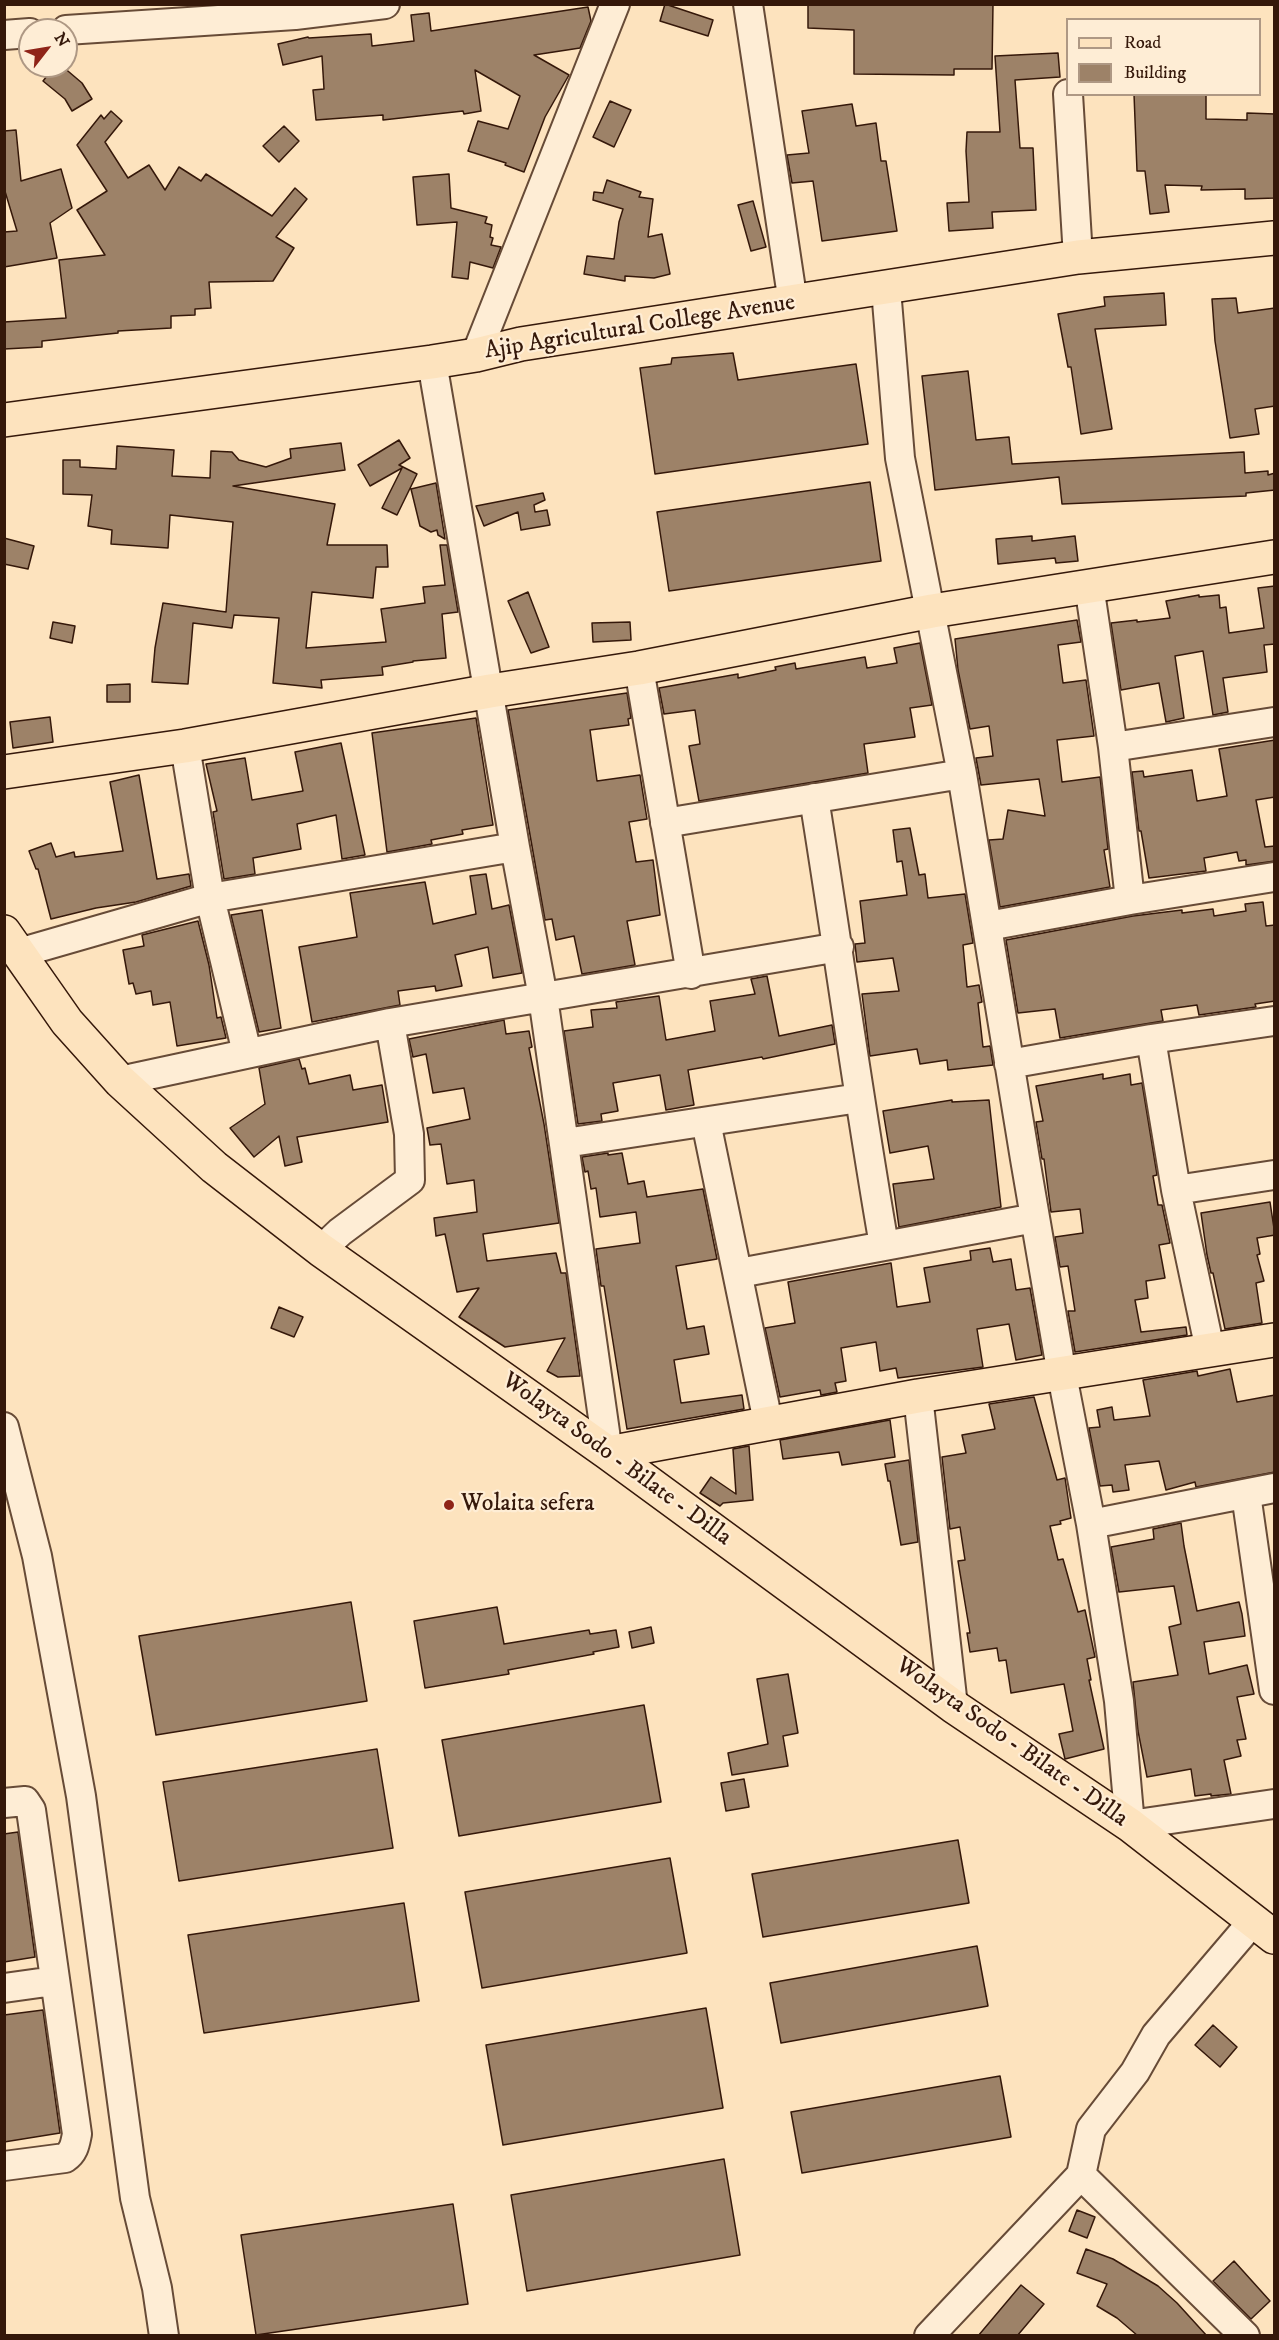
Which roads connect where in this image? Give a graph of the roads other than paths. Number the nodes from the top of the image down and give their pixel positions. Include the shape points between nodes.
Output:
1 (385, 4) edge
2 (615, 4) edge
3 (748, 4) edge
4 (295, 10) edge
5 (146, 15) edge
6 (78, 28) edge
7 (1068, 96) edge
8 (1275, 238) edge
9 (1078, 257) junction
10 (886, 289) junction
11 (793, 303) junction
12 (476, 355) junction
13 (432, 362) junction
14 (4, 420) edge
15 (1275, 557) edge
16 (1089, 585) junction
17 (932, 611) junction
18 (639, 668) junction
19 (490, 691) junction
20 (1275, 722) edge
21 (185, 746) junction
22 (1113, 747) junction
23 (4, 772) edge
24 (962, 774) junction
25 (814, 798) junction
26 (665, 823) junction
27 (515, 847) junction
28 (1275, 877) edge
29 (210, 898) junction
30 (1130, 900) junction
31 (988, 926) junction
32 (12, 942) edge
33 (838, 947) junction
34 (691, 974) junction
35 (543, 997) junction
36 (1275, 1021) edge
37 (390, 1023) junction
38 (1151, 1039) junction
39 (247, 1053) junction
40 (1010, 1064) junction
41 (120, 1081) junction
42 (859, 1098) junction
43 (706, 1122) junction
44 (565, 1143) junction
45 (1275, 1175) edge
46 (1176, 1190) junction
47 (1035, 1218) junction
48 (884, 1245) junction
49 (321, 1251) junction
50 (739, 1273) junction
51 (1275, 1340) edge
52 (1210, 1350) junction
53 (1062, 1375) junction
54 (918, 1396) junction
55 (768, 1422) junction
56 (4, 1427) edge
57 (608, 1453) junction
58 (1275, 1488) edge
59 (1246, 1494) junction
60 (1091, 1524) junction
61 (1272, 1651) edge
62 (1275, 1690) edge
63 (953, 1706) junction
64 (4, 1803) edge
65 (1275, 1804) edge
66 (1130, 1824) junction
67 (1264, 1929) edge
68 (54, 1981) junction
69 (4, 1988) edge
70 (4, 2166) edge
71 (1081, 2175) junction
72 (164, 2336) edge
73 (929, 2336) edge
74 (1245, 2336) edge

1 - 4 street
2 - 12 street
3 - 11 street
4 - 5 street
5 - 6 street
7 - 9 street
8 - 9 main road, Ajip Agricultural College Avenue
9 - 10 main road, Ajip Agricultural College Avenue
10 - 11 main road, Ajip Agricultural College Avenue
10 - 17 street via 900,458
11 - 12 main road, Ajip Agricultural College Avenue via 522,344
12 - 13 main road, Ajip Agricultural College Avenue
13 - 14 main road, Ajip Agricultural College Avenue
13 - 19 street
15 - 16 main road
16 - 17 main road
16 - 22 street
17 - 18 main road
17 - 24 street
18 - 19 main road
18 - 26 street
19 - 21 main road
19 - 27 street
20 - 22 street
21 - 23 main road
21 - 29 street
22 - 30 street
24 - 25 street
24 - 31 street
25 - 26 street
25 - 33 street
26 - 34 street
27 - 29 street
27 - 35 street
28 - 30 street
29 - 32 street
29 - 39 street
30 - 31 street
31 - 40 street
32 - 41 main road, Wolayta Sodo - Bilate - Dilla via 67,1022
33 - 34 street
33 - 42 street
34 - 35 street
35 - 37 street
35 - 44 street
36 - 38 street
37 - 39 street
37 - 49 street via 409,1134 410,1180 340,1232
38 - 40 street
38 - 46 street
39 - 41 street
40 - 47 street
41 - 49 main road, Wolayta Sodo - Bilate - Dilla via 214,1167
42 - 43 street
42 - 48 street
43 - 44 street
43 - 50 street
44 - 57 street
45 - 46 street
46 - 52 street
47 - 48 street
47 - 53 street
48 - 50 street
49 - 57 main road, Wolayta Sodo - Bilate - Dilla
50 - 55 street
51 - 52 main road
52 - 53 main road
53 - 54 main road
53 - 60 street
54 - 55 main road
54 - 63 street
55 - 57 main road
56 - 72 street via 37,1556 81,1796 135,2198 157,2288
57 - 63 main road, Wolayta Sodo - Bilate - Dilla
58 - 59 street
59 - 60 street
59 - 61 street
60 - 66 street via 1119,1701
61 - 62 street
63 - 66 main road, Wolayta Sodo - Bilate - Dilla
64 - 68 street via 25,1801 31,1810
65 - 66 street
66 - 67 main road, Wolayta Sodo - Bilate - Dilla
67 - 71 street via 1156,2035 1136,2072 1091,2129
68 - 69 street
68 - 70 street via 77,2134 75,2146 64,2158
71 - 73 street
71 - 74 street

